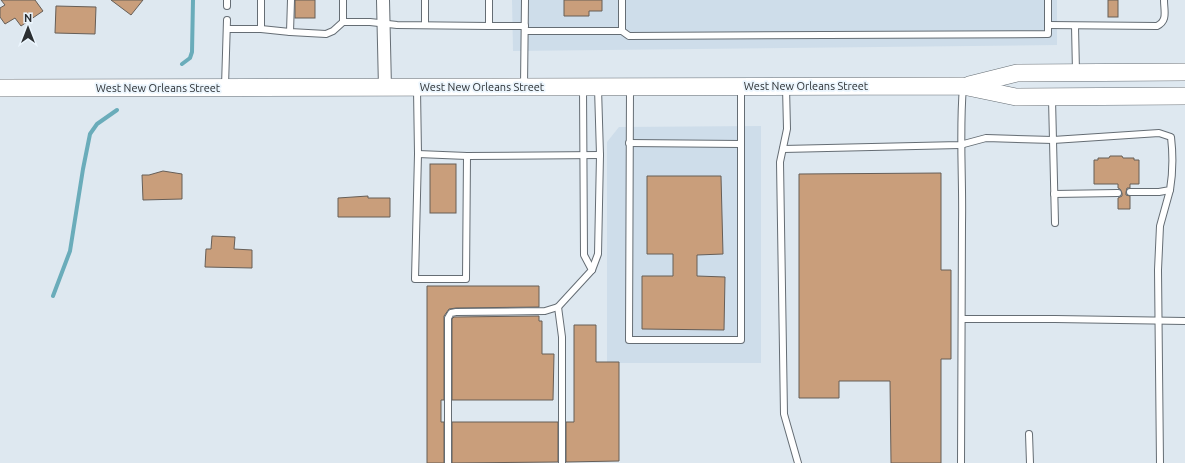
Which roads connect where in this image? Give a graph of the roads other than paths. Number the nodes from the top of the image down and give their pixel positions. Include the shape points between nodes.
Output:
1 (261, 0) edge
2 (291, 0) edge
3 (343, 0) edge
4 (383, 0) edge
5 (425, 0) edge
6 (489, 0) edge
7 (526, 0) edge
8 (622, 0) edge
9 (1048, 0) edge
10 (1164, 0) edge
11 (227, 20) dead end
12 (343, 22) junction
13 (383, 24) junction
14 (425, 25) junction
15 (1048, 25) junction
16 (489, 26) junction
17 (1075, 26) junction
18 (227, 29) junction
19 (525, 29) junction
20 (261, 30) junction
21 (290, 32) junction
22 (622, 32) junction
23 (1185, 72) edge
24 (1076, 73) junction
25 (591, 86) junction
26 (630, 86) junction
27 (741, 86) junction
28 (786, 86) junction
29 (963, 86) junction
30 (524, 87) junction
31 (0, 88) edge
32 (225, 88) junction
33 (385, 88) junction
34 (417, 88) junction
35 (1185, 96) edge
36 (1052, 98) junction
37 (1053, 140) junction
38 (629, 143) junction
39 (741, 144) junction
40 (960, 145) junction
41 (783, 149) junction
42 (418, 154) junction
43 (584, 155) junction
44 (600, 155) junction
45 (467, 156) junction
46 (1170, 190) junction
47 (1130, 192) dead end
48 (1118, 193) dead end
49 (1054, 194) junction
50 (1055, 223) dead end
51 (592, 270) junction
52 (558, 307) junction
53 (962, 319) junction
54 (1158, 321) junction
55 (1185, 321) edge
56 (1029, 434) dead end
57 (448, 463) edge
58 (562, 463) edge
59 (798, 463) edge
60 (961, 463) edge
61 (1030, 463) edge
62 (1160, 463) edge

1 - 20 lane
2 - 21 lane
3 - 12 lane
4 - 13 street
5 - 14 lane
6 - 16 lane
7 - 19 lane
8 - 22 lane
9 - 15 lane
10 - 17 lane via 1165,20 1157,26
11 - 18 lane
12 - 13 lane
12 - 21 lane via 326,34
13 - 14 lane
13 - 33 street
14 - 16 lane
15 - 17 lane
15 - 22 lane via 1048,34 629,36
16 - 19 lane
17 - 24 lane
18 - 20 lane
18 - 32 lane
19 - 22 lane
19 - 30 lane
20 - 21 lane
23 - 24 main road, West New Orleans Street
24 - 29 main road, West New Orleans Street via 1017,73
25 - 26 main road, West New Orleans Street
25 - 30 main road, West New Orleans Street
25 - 43 lane
25 - 44 lane
26 - 27 main road, West New Orleans Street
26 - 38 lane
27 - 28 main road, West New Orleans Street
27 - 39 lane
28 - 29 main road, West New Orleans Street
28 - 41 lane via 787,129
29 - 36 main road, West New Orleans Street via 1016,97
29 - 40 lane
30 - 34 main road, West New Orleans Street
31 - 32 main road, West New Orleans Street
32 - 33 main road, West New Orleans Street
33 - 34 main road, West New Orleans Street
34 - 42 lane
35 - 36 main road, West New Orleans Street
36 - 37 lane
37 - 40 lane via 986,138
37 - 46 lane via 1160,133 1171,137
37 - 49 lane
38 - 39 lane
38 - 39 lane via 629,340 741,340
40 - 41 lane
40 - 53 lane
41 - 59 lane via 780,162 784,414
42 - 45 lane
42 - 45 lane via 415,279 466,279
43 - 44 lane
43 - 45 lane
43 - 51 lane via 584,255
44 - 51 lane via 598,254
46 - 47 lane
46 - 54 lane via 1160,226
48 - 49 lane
49 - 50 lane
51 - 52 lane
52 - 57 lane via 545,311 451,313 448,318
52 - 58 lane via 562,337
53 - 54 lane
53 - 60 lane
54 - 55 lane
54 - 62 lane
56 - 61 lane

